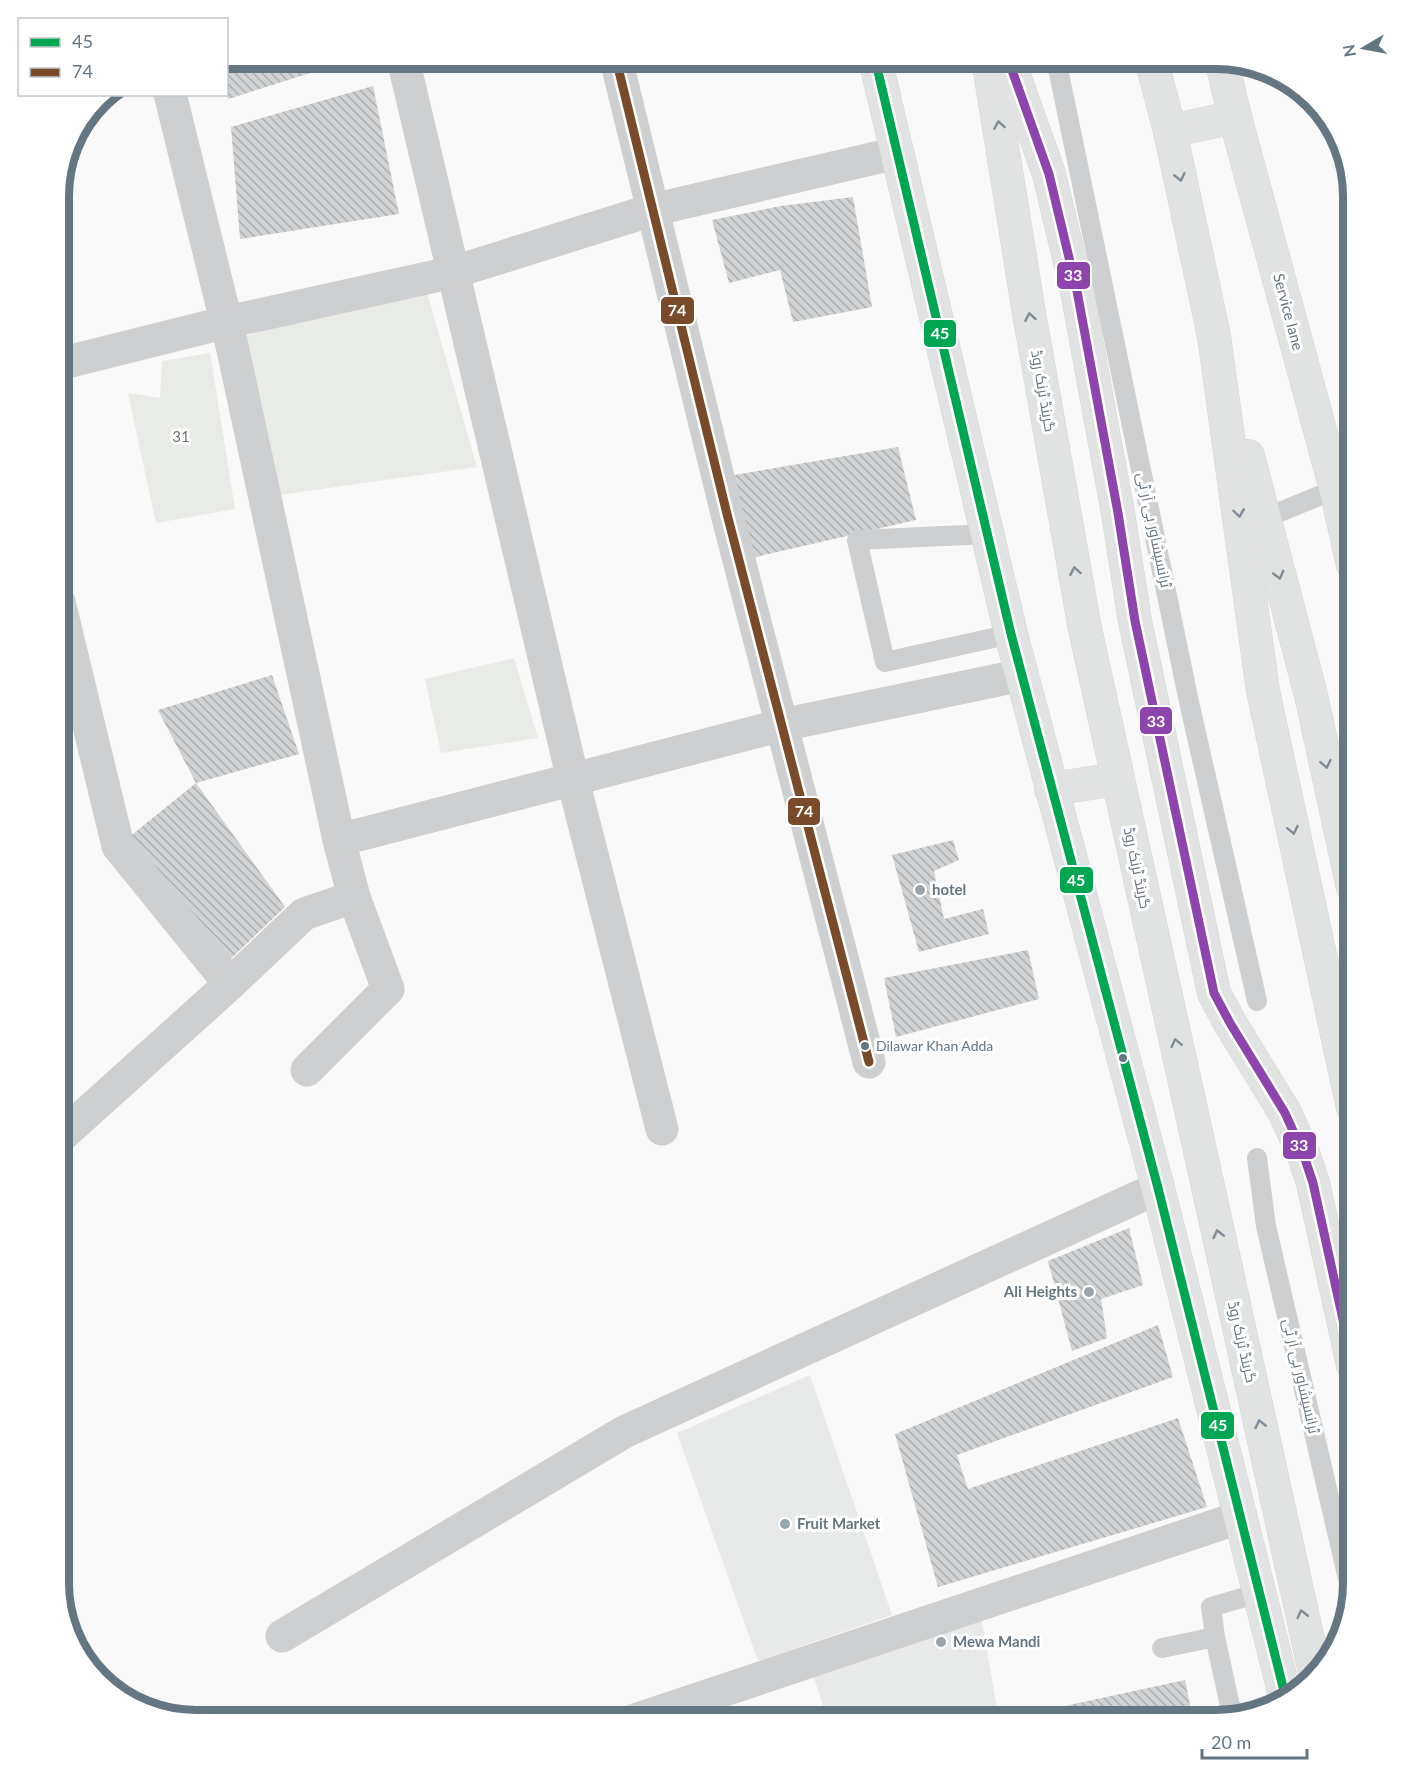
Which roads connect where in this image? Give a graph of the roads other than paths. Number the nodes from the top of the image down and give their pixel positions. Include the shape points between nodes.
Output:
1 (406, 69) edge
2 (618, 69) edge
3 (877, 69) edge
4 (990, 69) edge
5 (1012, 69) edge
6 (1058, 69) edge
7 (1154, 69) edge
8 (1223, 69) edge
9 (170, 96) edge
10 (1235, 117) junction
11 (1170, 131) junction
12 (897, 153) junction
13 (652, 210) junction
14 (454, 272) junction
15 (227, 322) junction
16 (1214, 336) junction
17 (69, 362) edge
18 (1343, 480) edge
19 (1343, 488) edge
20 (1265, 518) junction
21 (987, 534) junction
22 (1011, 634) junction
23 (69, 643) edge
24 (1022, 675) junction
25 (782, 725) junction
26 (1118, 779) junction
27 (573, 780) junction
28 (1051, 789) junction
29 (339, 840) junction
30 (1343, 842) edge
31 (354, 897) junction
32 (230, 984) junction
33 (1257, 1001) dead end
34 (868, 1062) dead end
35 (1343, 1062) edge
36 (307, 1070) dead end
37 (69, 1129) edge
38 (662, 1129) dead end
39 (1257, 1158) dead end
40 (1158, 1188) junction
41 (1343, 1320) edge
42 (1241, 1517) junction
43 (1343, 1558) edge
44 (1259, 1593) junction
45 (282, 1636) dead end
46 (1215, 1636) junction
47 (1162, 1648) dead end
48 (1313, 1664) edge
49 (1284, 1690) edge
50 (1231, 1709) edge
51 (664, 1710) edge

1 - 14 street
2 - 13 street
3 - 12 main road
26 -> 4 main road, گرینڈ ٹرنک روڈ via 1085,629
5 - 41 main road via 1049,174 1077,291 1135,621 1214,993 1285,1113 1303,1153
6 - 33 lane, ٹرانسپشاور بی آر ٹی via 1189,702
7 - 11 main road
8 - 10 main road, Service lane
9 - 15 street
10 - 11 main road
10 - 18 main road, Service lane
11 -> 16 main road
12 - 13 street
12 - 21 main road
13 - 14 street
13 - 25 street
14 - 15 street
14 - 27 street
15 - 17 street
15 - 29 street
16 - 20 main road
16 -> 35 main road via 1263,691
19 - 20 lane
20 -> 30 main road via 1311,695
21 - 22 main road
21 - 22 lane via 857,540 885,662
22 - 24 main road
23 - 32 street via 118,846
24 - 25 street
24 - 28 main road
25 - 27 street
25 - 34 street
26 - 28 main road
48 -> 26 main road, گرینڈ ٹرنک روڈ
27 - 29 street
27 - 38 street
28 - 40 main road
29 - 31 street
31 - 32 street via 304,914
31 - 36 street via 388,989
32 - 37 street
39 - 43 lane, ٹرانسپشاور بی آر ٹی via 1266,1226
40 - 42 main road
40 - 45 street via 624,1432
42 - 44 main road
42 - 51 street
44 - 46 lane via 1211,1607
44 - 49 main road
46 - 47 lane
46 - 50 lane

